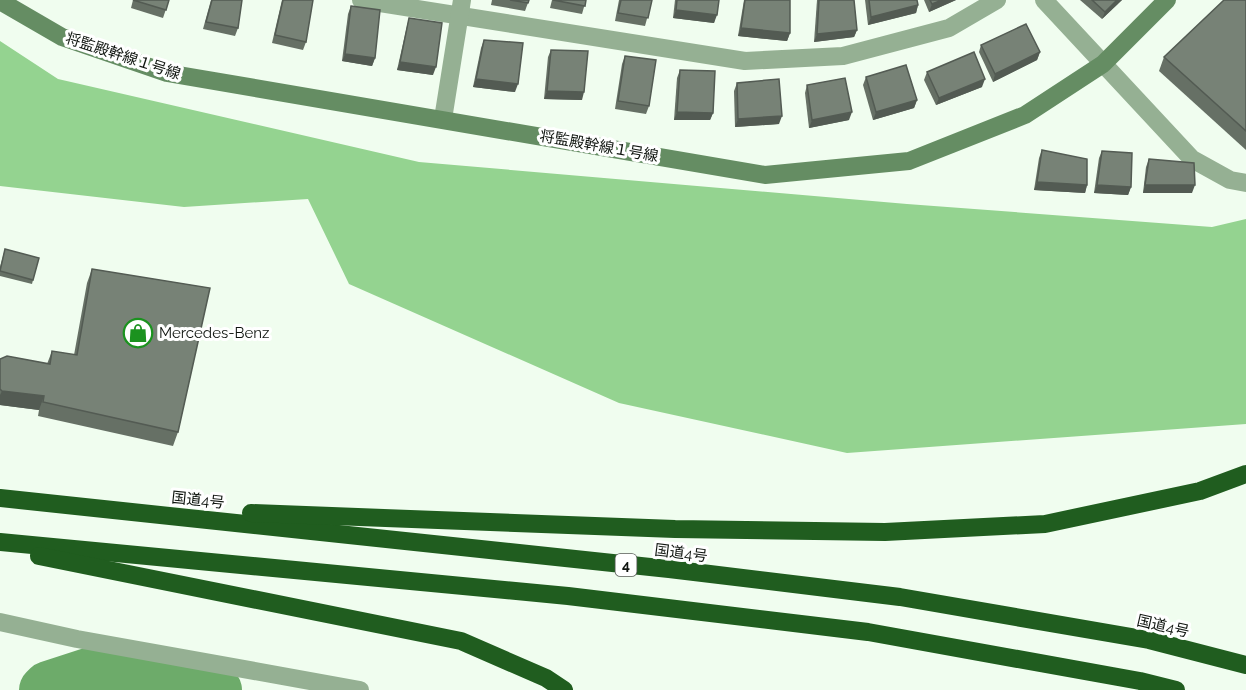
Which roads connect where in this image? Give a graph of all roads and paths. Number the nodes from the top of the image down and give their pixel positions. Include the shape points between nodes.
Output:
1 (361, 0) edge
2 (997, 0) edge
3 (1044, 0) edge
4 (1167, 0) edge
5 (0, 1) edge
6 (461, 8) edge
7 (1103, 64) junction
8 (443, 119) junction
9 (1246, 183) edge
10 (1246, 474) edge
11 (0, 498) edge
12 (97, 508) junction
13 (0, 542) edge
14 (0, 548) edge
15 (0, 622) edge
16 (1246, 665) edge
17 (360, 690) edge
18 (564, 690) edge
19 (1176, 690) edge

1 - 6 street
2 - 6 street via 949,28 843,56 745,61
3 - 7 street
4 - 7 street, 将監殿幹線１号線
5 - 8 street, 将監殿幹線１号線 via 62,37 167,74
6 - 8 street
7 - 8 street, 将監殿幹線１号線 via 1025,115 909,161 765,175
7 - 9 street via 1192,159 1230,180
10 - 12 highway via 1200,490 1045,524 885,532 663,529
11 - 12 highway, 国道4号 / 4
12 - 16 highway, 国道4号 / 4 via 900,597 1149,640
13 - 19 highway via 568,596 868,632
14 - 18 highway via 461,641 546,678
15 - 17 street

